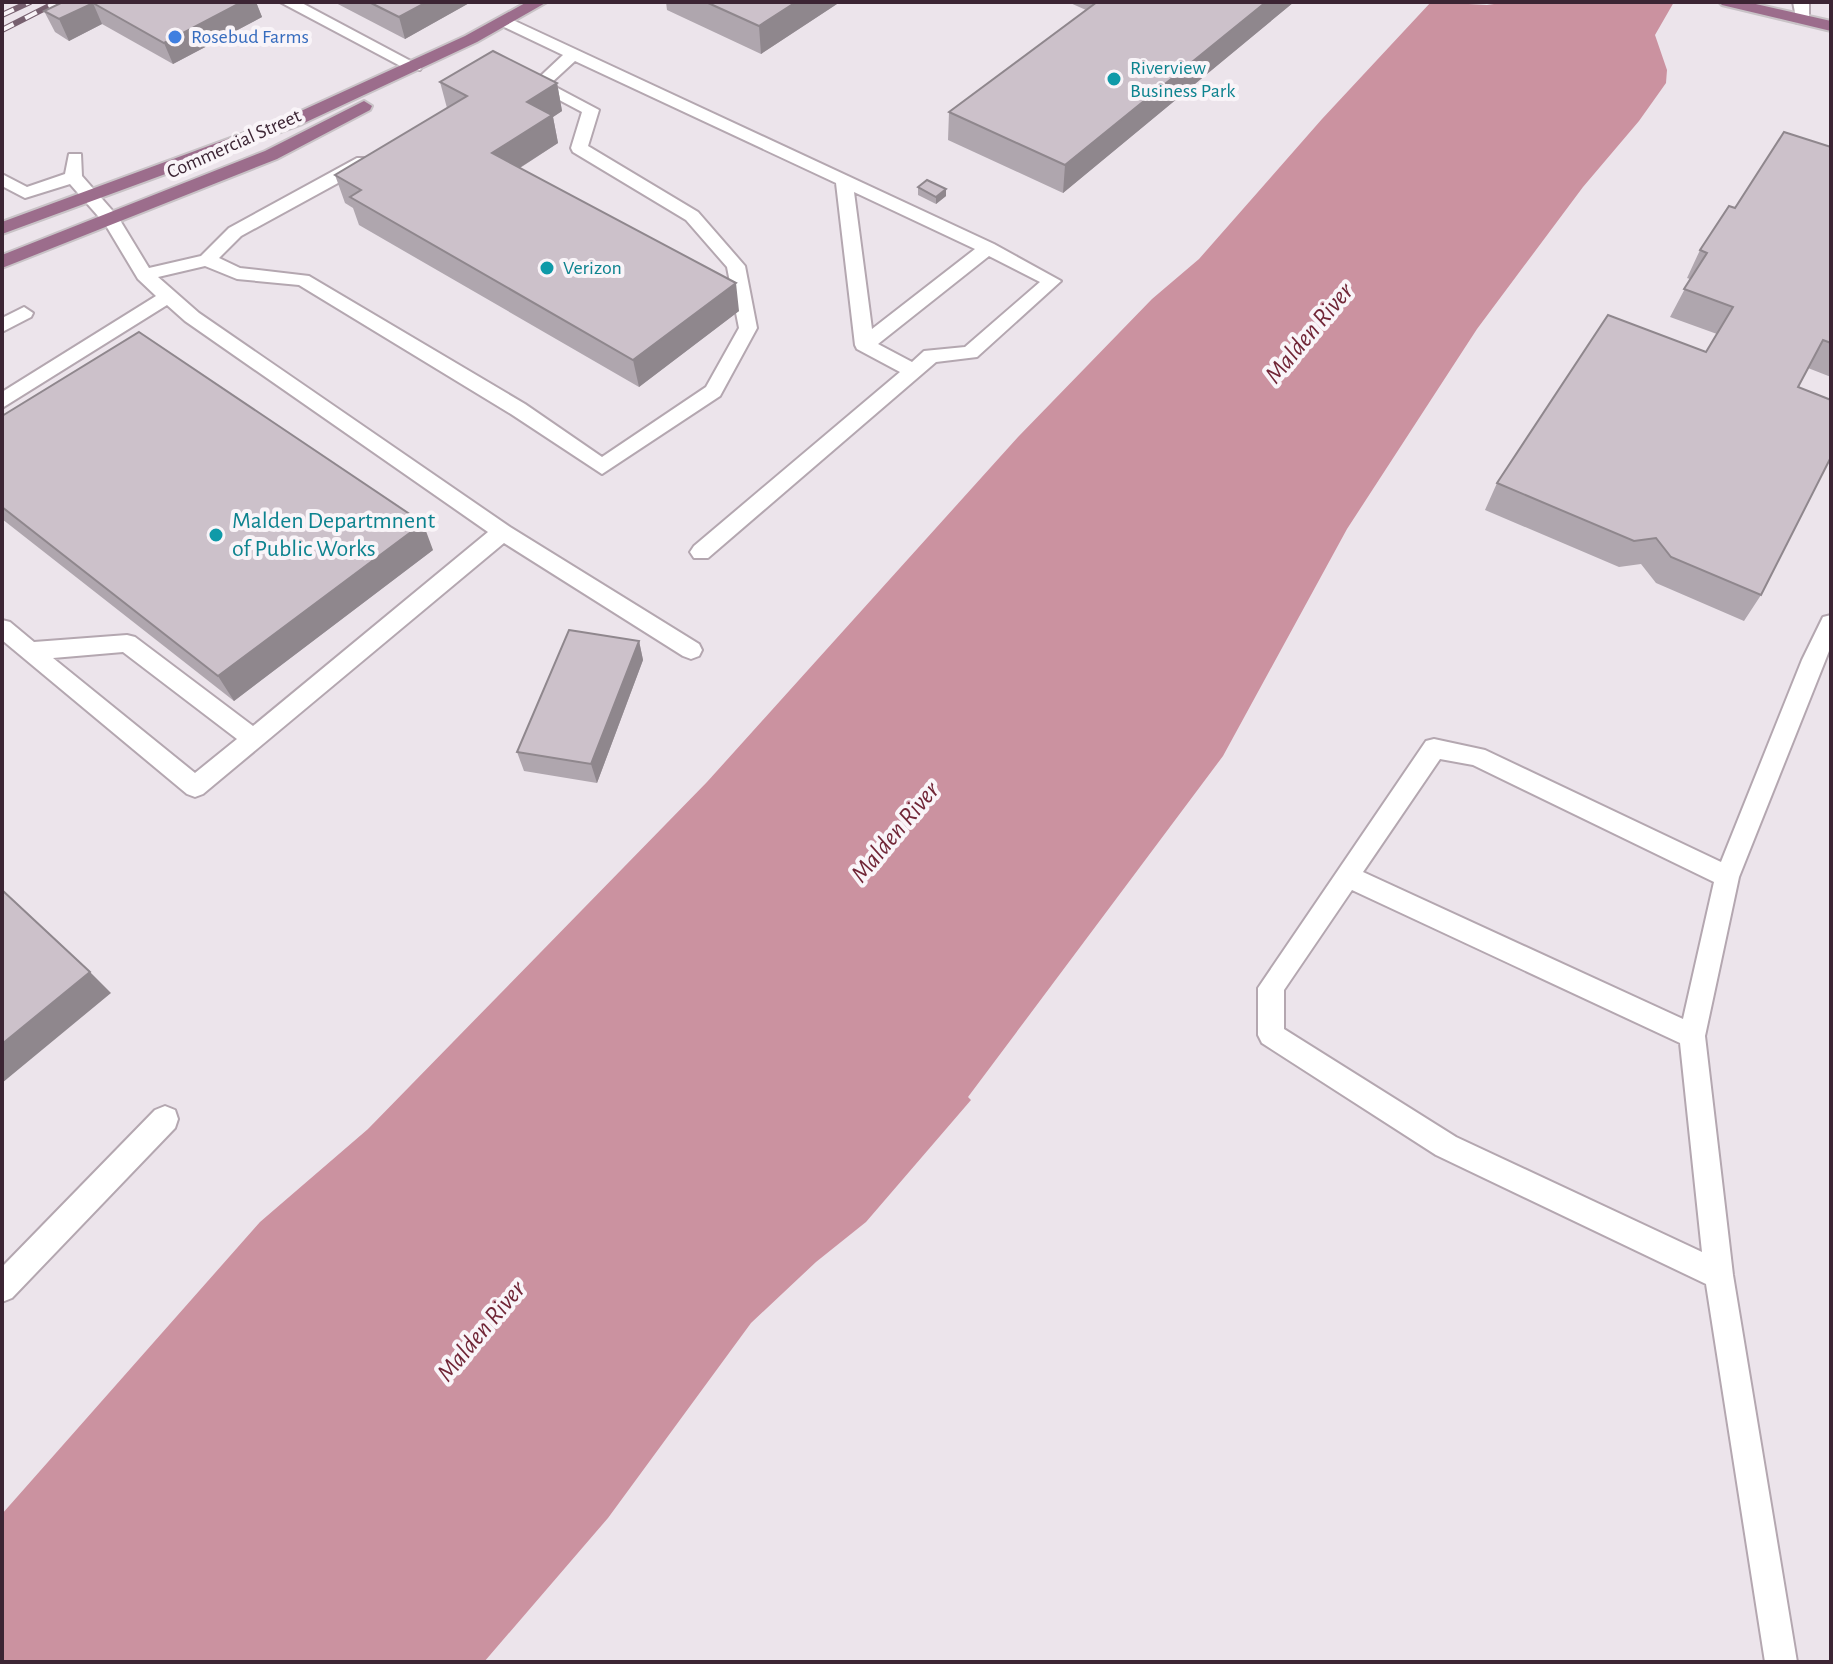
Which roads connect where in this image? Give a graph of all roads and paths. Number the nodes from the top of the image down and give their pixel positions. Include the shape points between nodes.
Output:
1 (288, 2) edge
2 (1727, 2) edge
3 (1801, 2) edge
4 (529, 4) edge
5 (1803, 20) junction
6 (504, 21) junction
7 (1831, 26) edge
8 (471, 39) junction
9 (572, 55) junction
10 (414, 67) junction
11 (382, 152) edge
12 (75, 158) dead end
13 (73, 177) junction
14 (2, 179) edge
15 (844, 181) junction
16 (90, 197) junction
17 (112, 221) junction
18 (2, 228) edge
19 (988, 248) junction
20 (207, 260) junction
21 (2, 262) edge
22 (144, 275) junction
23 (169, 296) junction
24 (24, 313) dead end
25 (2, 326) edge
26 (864, 345) junction
27 (914, 371) junction
28 (2, 401) edge
29 (503, 532) junction
30 (701, 552) dead end
31 (1831, 623) edge
32 (2, 628) edge
33 (691, 650) dead end
34 (30, 651) junction
35 (253, 739) junction
36 (1347, 876) junction
37 (1727, 877) junction
38 (1692, 1036) junction
39 (165, 1119) dead end
40 (1719, 1275) junction
41 (2, 1288) edge
42 (1781, 1662) edge

1 - 10 lane
2 - 5 main road
3 - 5 lane
4 - 6 main road, Commercial Street
5 - 7 main road
6 - 8 main road, Commercial Street
6 - 9 lane
8 - 10 main road, Commercial Street
8 - 17 main road, Commercial Street via 271,155
9 - 15 lane
9 - 20 lane via 539,85 591,110 579,148 692,216 736,266 748,328 713,391 602,467 518,409 303,280 237,273
10 - 16 main road, Commercial Street via 282,126
11 - 20 lane via 235,232
12 - 13 lane
13 - 14 lane via 25,193
13 - 16 lane
15 - 19 lane
15 - 26 lane
16 - 17 lane
16 - 18 main road, Commercial Street
17 - 21 main road, Commercial Street
17 - 22 lane
19 - 26 lane
19 - 27 lane via 1052,281 970,353 931,356
20 - 22 lane
22 - 23 lane
23 - 28 lane
23 - 29 lane
24 - 25 lane
26 - 27 lane
27 - 30 lane
29 - 33 lane
29 - 35 lane
31 - 37 lane
32 - 34 lane
34 - 35 lane via 127,643
34 - 35 lane via 195,787
36 - 37 lane via 1434,748 1477,757
36 - 38 lane
36 - 40 lane via 1271,988 1271,1035 1446,1146
37 - 38 lane
38 - 40 lane
39 - 41 lane
40 - 42 lane

